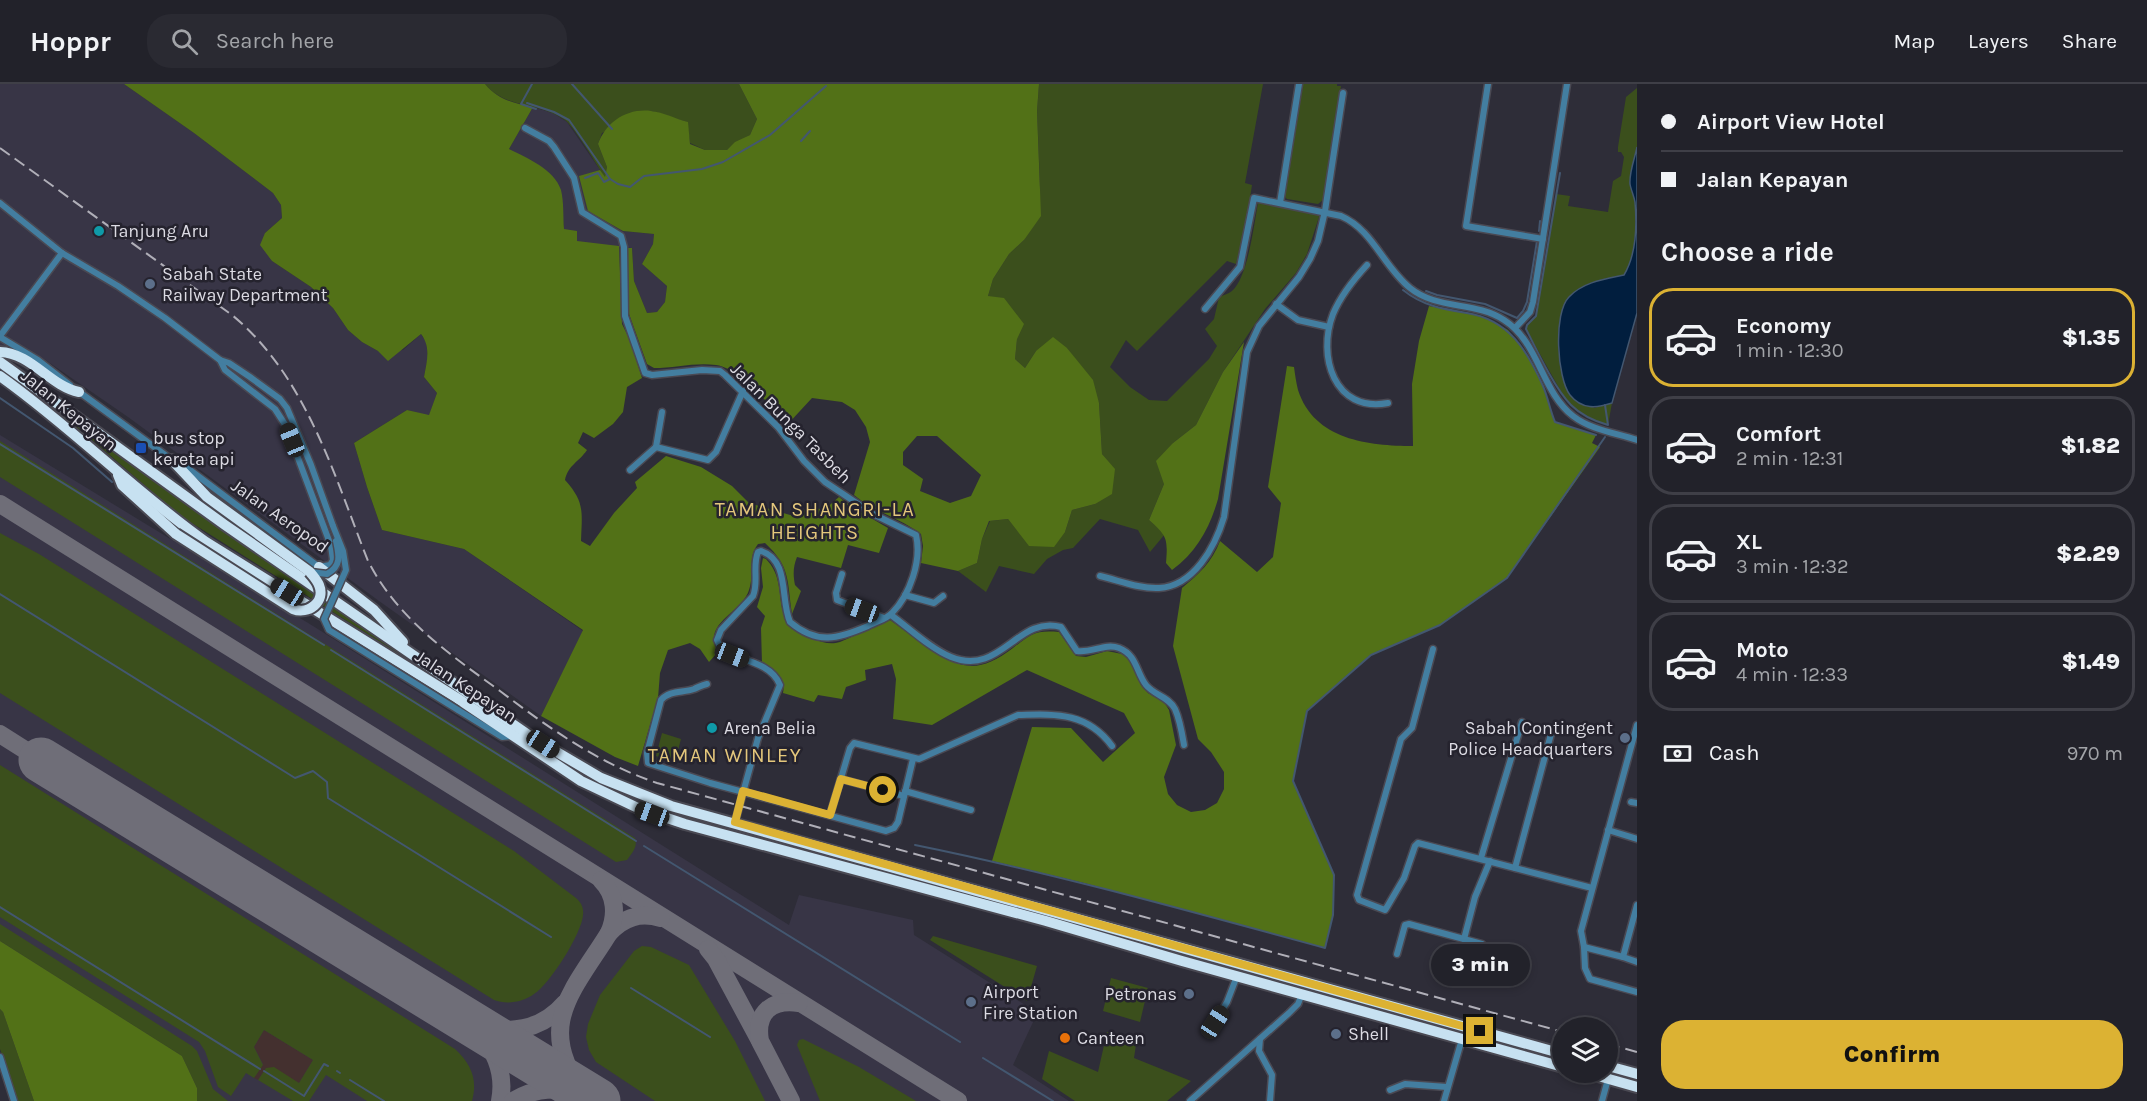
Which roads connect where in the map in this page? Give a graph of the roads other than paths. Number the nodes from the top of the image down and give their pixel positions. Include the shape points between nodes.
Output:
1 (1299, 84) edge
2 (1488, 84) edge
3 (1567, 84) edge
4 (1343, 93) dead end
5 (525, 128) dead end
6 (0, 203) edge
7 (1280, 203) junction
8 (1325, 212) junction
9 (1543, 239) junction
10 (62, 253) junction
11 (1367, 264) dead end
12 (1276, 304) junction
13 (1205, 309) dead end
14 (1329, 327) junction
15 (1515, 328) junction
16 (0, 337) edge
17 (0, 352) edge
18 (220, 360) junction
19 (0, 362) edge
20 (0, 376) edge
21 (743, 391) junction
22 (79, 392) junction
23 (1388, 403) dead end
24 (662, 412) dead end
25 (1637, 440) edge
26 (656, 447) junction
27 (172, 460) joint
28 (630, 470) dead end
29 (117, 471) junction
30 (333, 525) junction
31 (315, 569) junction
32 (842, 574) dead end
33 (1100, 576) dead end
34 (350, 593) junction
35 (905, 596) junction
36 (943, 596) dead end
37 (887, 617) junction
38 (392, 640) junction
39 (1433, 649) dead end
40 (425, 662) junction
41 (707, 684) dead end
42 (1522, 722) dead end
43 (1637, 725) edge
44 (1551, 734) dead end
45 (512, 735) junction
46 (1185, 745) dead end
47 (1112, 746) dead end
48 (913, 759) junction
49 (841, 779) junction
50 (743, 791) junction
51 (905, 793) junction
52 (971, 810) dead end
53 (830, 815) junction
54 (735, 822) junction
55 (1608, 830) junction
56 (1637, 839) edge
57 (1481, 858) junction
58 (1490, 861) junction
59 (1515, 868) junction
60 (1592, 888) junction
61 (1637, 904) edge
62 (1464, 939) junction
63 (1584, 947) junction
64 (1397, 954) dead end
65 (1623, 957) junction
66 (1637, 962) edge
67 (1479, 972) dead end
68 (1237, 976) junction
69 (1637, 992) edge
70 (1302, 993) junction
71 (1209, 1032) dead end
72 (1260, 1039) junction
73 (1462, 1039) junction
74 (1552, 1051) edge
75 (0, 1058) edge
76 (1552, 1064) edge
77 (1618, 1069) edge
78 (1637, 1074) edge
79 (1618, 1082) edge
80 (1607, 1083) edge
81 (1448, 1087) junction
82 (1637, 1087) edge
83 (1390, 1090) dead end
84 (14, 1101) edge
85 (1191, 1101) edge
86 (1270, 1101) edge
87 (1444, 1101) edge
88 (1602, 1101) edge

1 - 7 street
2 - 9 street via 1466,226
3 - 9 street
4 - 8 street
5 - 21 street, Jalan Bunga Tasbeh via 554,147 574,178 582,212 621,236 626,316 645,373 720,371
6 - 10 street, Jalan Aeropod
7 - 8 street
7 - 13 street via 1254,198 1240,267
8 - 12 street via 1310,259
8 - 15 street via 1349,220 1363,231 1414,291 1430,300 1480,309
9 - 15 street via 1530,312
10 - 16 street
10 - 18 street, Jalan Aeropod via 118,286
11 - 14 street via 1339,301
12 - 14 street via 1298,320
12 - 33 street via 1259,326 1247,352 1224,517 1209,550 1186,577 1167,586 1147,587
14 - 23 street via 1329,358 1340,388 1360,403
15 - 25 street via 1556,396 1573,416 1587,425
16 - 22 street
17 - 22 highway via 17,356 68,390
18 - 30 street via 280,399 294,421
18 - 31 street, Jalan Aeropod via 225,370 275,409 286,426 331,546 330,565
19 - 38 highway, Jalan Kepayan
20 - 29 highway, Jalan Kepayan
21 - 26 street via 711,459
21 - 35 street, Jalan Bunga Tasbeh via 825,482 873,514 916,535 916,561
22 - 27 street
24 - 26 street
26 - 28 street
27 - 31 highway via 207,497
29 - 31 highway, bridge via 122,485 176,534 293,609 301,612 313,608 320,597
29 - 45 highway, Jalan Kepayan via 206,542
30 - 31 street, bridge via 338,565 327,574
30 - 45 street, bridge via 346,570 324,619 329,630 502,737
31 - 34 highway
32 - 37 street via 837,600
34 - 38 highway via 350,606
34 - 40 highway via 361,598
35 - 36 street via 934,603
35 - 37 street, Jalan Bunga Tasbeh
37 - 46 street via 959,660 976,661 996,655 1038,626 1060,627 1077,651 1107,647 1124,650 1137,664 1150,690 1174,707
37 - 50 street, Jalan Bunga Tasbeh via 831,639 795,627 788,616 779,566 767,553 758,552 755,591 717,640 722,651 766,668 780,685 758,738
38 - 40 highway, Jalan Kepayan
39 - 57 street via 1412,728 1401,739 1391,771 1358,899 1385,910 1418,843
40 - 54 highway, Jalan Kepayan via 585,770 642,796
41 - 50 street via 671,693 662,700 646,759 652,765
42 - 57 street
43 - 55 street
44 - 59 street
45 - 68 highway, Jalan Kepayan via 592,787 664,818
47 - 48 street via 1086,721 1074,717 1018,716 925,758
48 - 49 street via 854,743
48 - 51 street
49 - 51 street
49 - 53 street
50 - 53 street
50 - 54 street, Jalan Bunga Tasbeh
51 - 52 street
51 - 53 street via 898,822 891,830
54 - 74 highway, Jalan Kepayan
55 - 56 street
55 - 60 street
57 - 58 street
58 - 59 street
58 - 62 street
59 - 60 street
60 - 63 street via 1581,928
61 - 65 street
62 - 64 street via 1407,924
62 - 67 street via 1484,947
63 - 65 street
63 - 69 street via 1590,979
65 - 66 street
68 - 70 highway, Jalan Kepayan
68 - 71 street
70 - 72 street via 1298,1004
70 - 73 highway, Jalan Kepayan
72 - 85 street
72 - 86 street via 1259,1051 1272,1075
73 - 76 highway, Jalan Kepayan
73 - 81 street
75 - 84 street
77 - 78 highway
79 - 82 highway
80 - 88 street
81 - 83 street via 1405,1083
81 - 87 street

